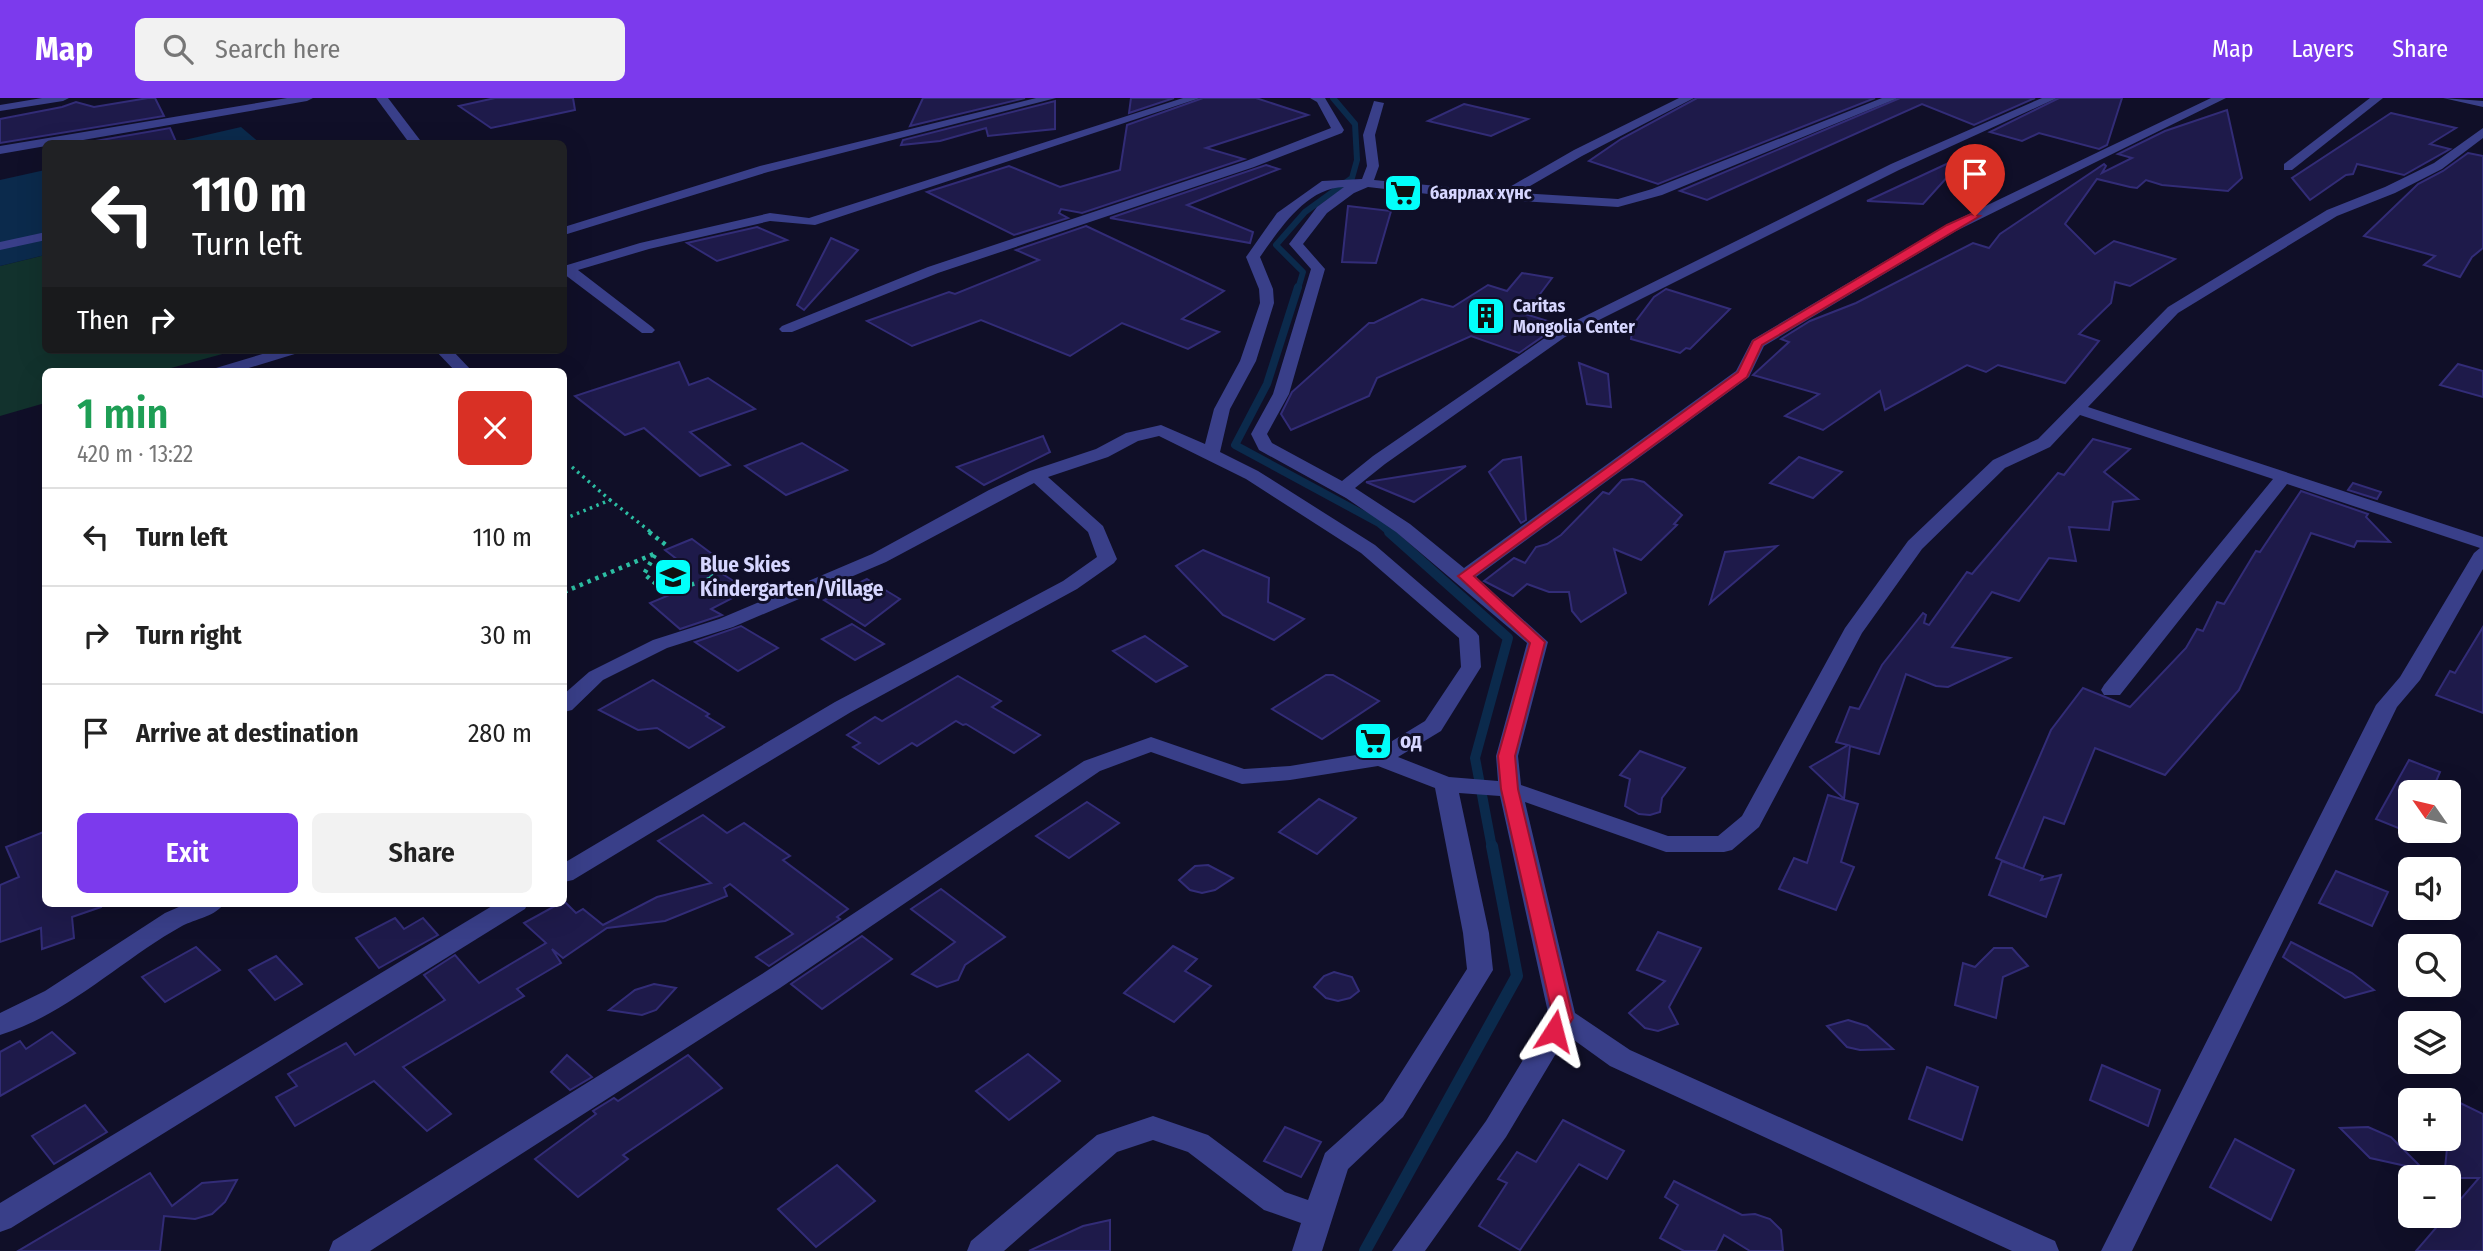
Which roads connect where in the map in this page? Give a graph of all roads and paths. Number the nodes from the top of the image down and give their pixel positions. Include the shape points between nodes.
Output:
1 (63, 98) edge
2 (307, 98) edge
3 (382, 98) edge
4 (1050, 98) edge
5 (1194, 98) edge
6 (1316, 98) edge
7 (1688, 98) edge
8 (1892, 98) edge
9 (2051, 98) edge
10 (2220, 98) edge
11 (2377, 98) edge
12 (2449, 98) edge
13 (1378, 100) edge
14 (2483, 104) edge
15 (0, 108) edge
16 (2483, 132) edge
17 (59, 140) edge
18 (414, 140) edge
19 (42, 143) edge
20 (0, 150) edge
21 (2288, 167) dead end
22 (1361, 183) junction
23 (1503, 196) junction
24 (567, 230) edge
25 (42, 237) edge
26 (0, 246) edge
27 (567, 269) edge
28 (567, 271) edge
29 (787, 329) dead end
30 (647, 330) dead end
31 (279, 354) edge
32 (447, 354) edge
33 (232, 368) edge
34 (461, 368) edge
35 (2077, 408) junction
36 (1211, 454) junction
37 (572, 467) dead end
38 (1036, 475) junction
39 (2284, 477) junction
40 (1343, 489) junction
41 (610, 500) junction
42 (567, 518) edge
43 (2483, 542) edge
44 (666, 545) dead end
45 (2483, 553) edge
46 (711, 575) dead end
47 (1465, 576) junction
48 (567, 589) edge
49 (2112, 690) dead end
50 (567, 702) edge
51 (1380, 758) junction
52 (1455, 785) junction
53 (1504, 788) junction
54 (567, 872) edge
55 (202, 907) edge
56 (509, 907) edge
57 (1563, 1018) junction
58 (0, 1025) edge
59 (1318, 1216) junction
60 (0, 1219) edge
61 (344, 1251) edge
62 (982, 1251) edge
63 (1307, 1251) edge
64 (1407, 1251) edge
65 (2044, 1251) edge
66 (2116, 1251) edge

1 - 15 street
2 - 17 street
3 - 18 street
4 - 24 street via 764,169
5 - 27 street via 810,222 770,216
6 - 29 street via 1338,130 933,270
7 - 23 street
8 - 23 street via 1657,192 1618,203
9 - 40 street via 1895,167 1560,334
10 - 47 street via 1951,228 1757,343 1743,374
11 - 21 street
12 - 14 street
13 - 22 street via 1369,135 1373,166
16 - 35 street via 2438,166 2332,214 2174,310
19 - 20 street
22 - 23 street
22 - 36 street via 1326,184 1282,216 1252,257 1267,303 1248,361 1222,409
22 - 40 street via 1322,210 1296,244 1318,270 1281,394 1259,434 1265,446
25 - 26 street
28 - 30 street
31 - 33 street
32 - 34 street
35 - 39 street
35 - 53 street via 2043,443 1999,464 1914,545 1852,632 1751,821 1724,844 1666,844
36 - 38 street via 1161,430
36 - 51 street via 1368,549 1469,636 1471,667 1433,726
37 - 41 path
38 - 50 street via 879,558 726,623 660,644 596,676
38 - 54 street via 1097,530 1107,559 1070,585 843,707
39 - 43 street
39 - 49 street
40 - 47 street via 1402,526
41 - 42 path
41 - 44 path
45 - 66 street via 2409,680 2387,705
46 - 48 path via 713,578 666,592 644,574 656,552
47 - 53 street via 1538,642 1507,756
51 - 52 street
51 - 61 street via 1242,777 1151,744 1092,766 771,981
52 - 53 street
52 - 59 street via 1480,970 1393,1109 1335,1162
53 - 57 street
55 - 58 street via 174,919 54,998
56 - 60 street
57 - 64 street via 1496,1129
57 - 65 street via 1620,1058
59 - 62 street via 1275,1202 1198,1143 1153,1128 1107,1143
59 - 63 street

